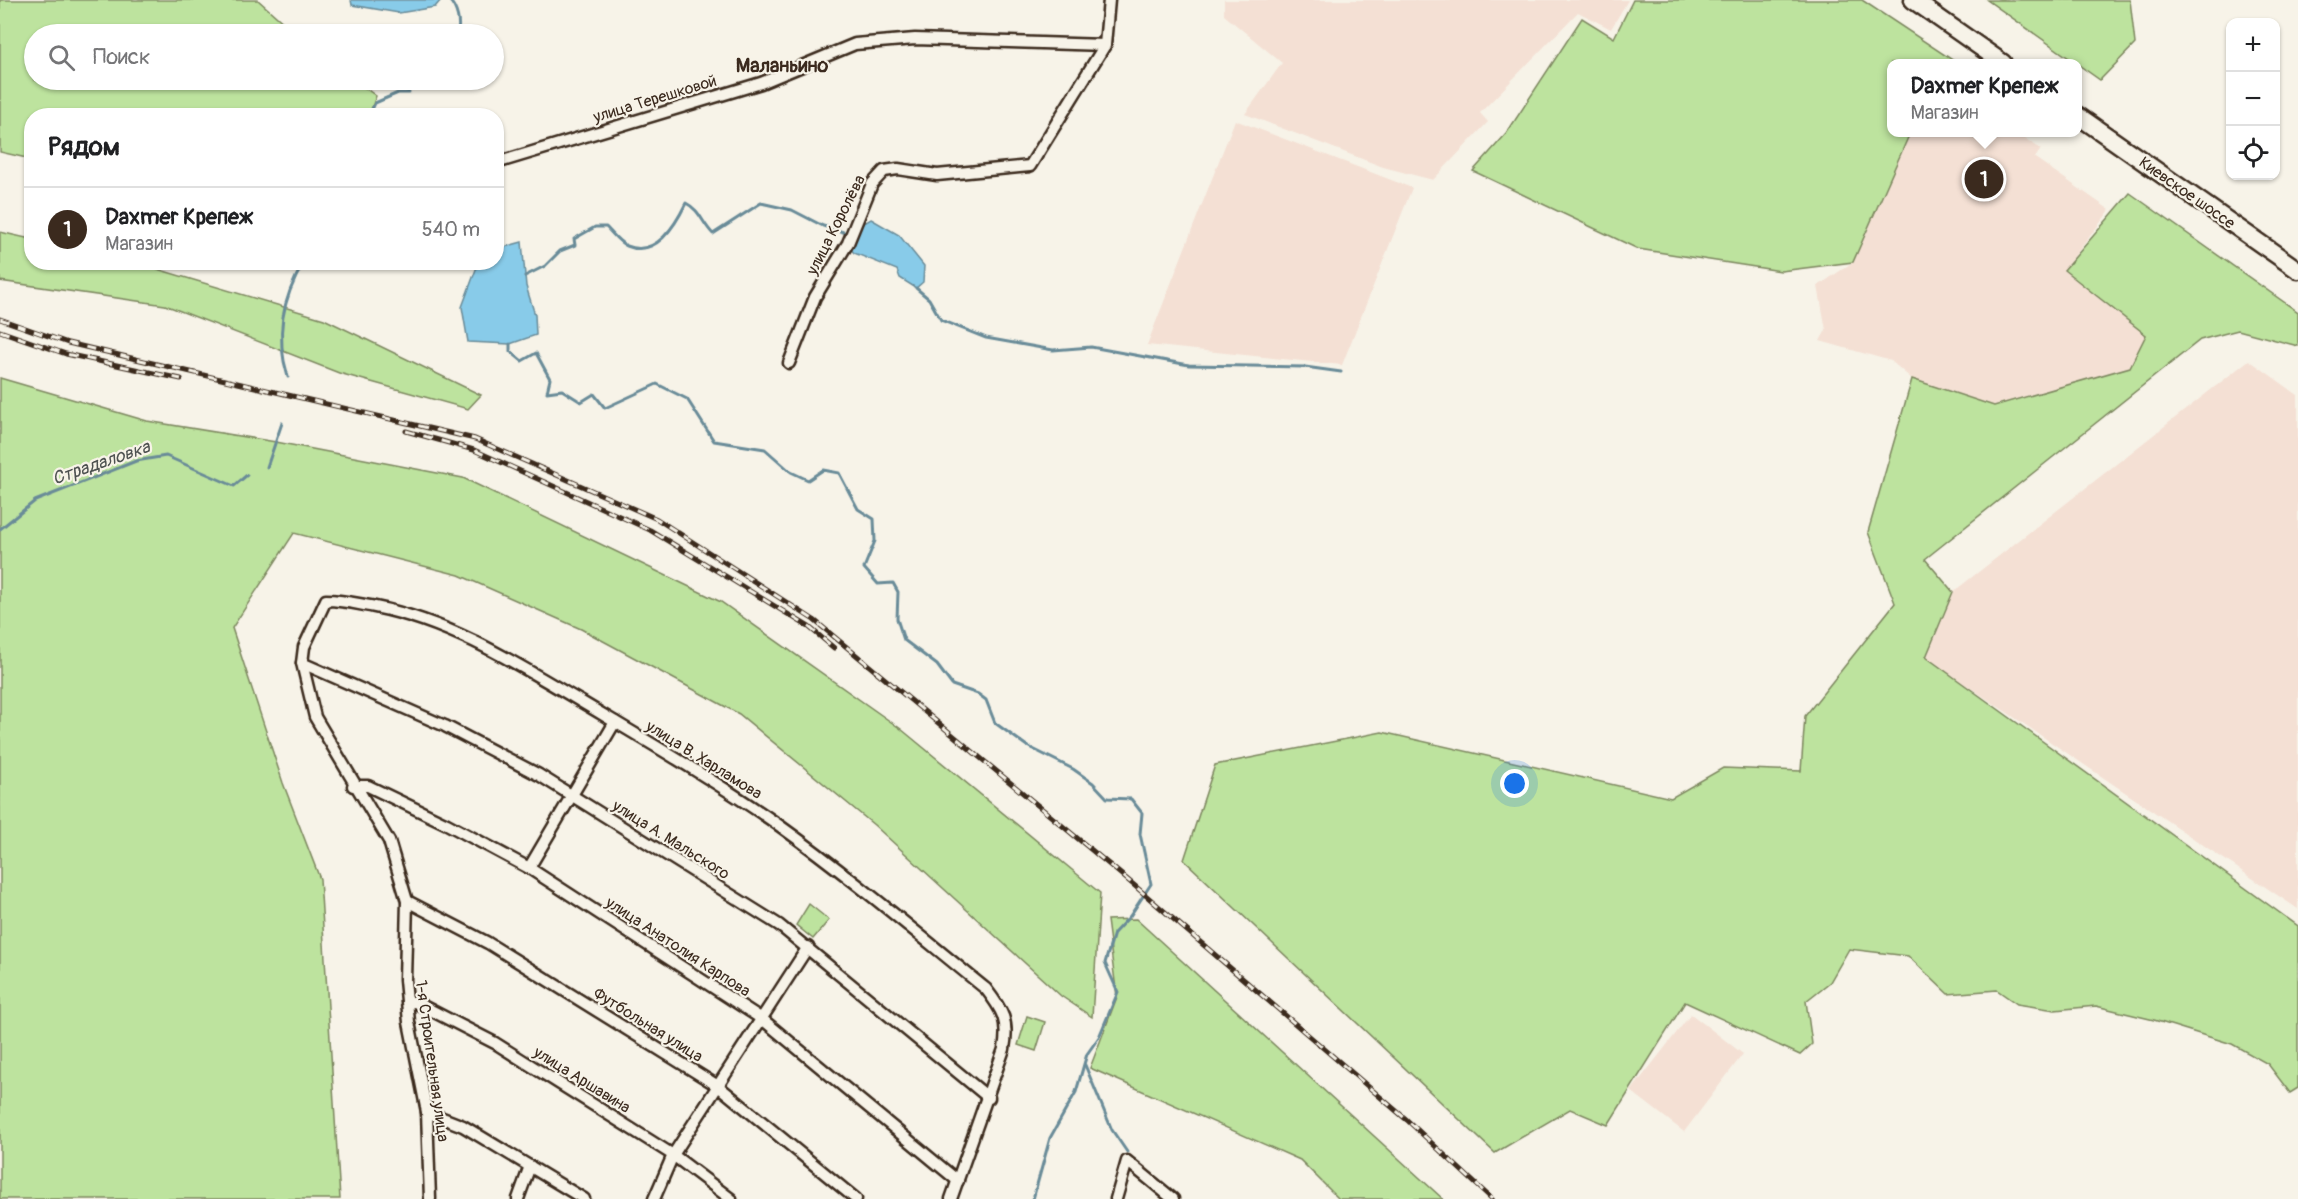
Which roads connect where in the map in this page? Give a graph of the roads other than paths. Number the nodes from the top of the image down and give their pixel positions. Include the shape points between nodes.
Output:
1 (1109, 0) edge
2 (1913, 0) edge
3 (1105, 45) junction
4 (1997, 59) edge
5 (2082, 119) edge
6 (504, 161) edge
7 (2298, 270) edge
8 (789, 363) dead end
9 (302, 663) junction
10 (615, 722) junction
11 (353, 786) junction
12 (573, 797) junction
13 (529, 868) junction
14 (407, 901) junction
15 (808, 947) junction
16 (407, 1002) junction
17 (762, 1019) junction
18 (718, 1086) junction
19 (989, 1098) junction
20 (427, 1112) junction
21 (674, 1155) junction
22 (530, 1166) junction
23 (958, 1181) junction
24 (430, 1199) edge
25 (518, 1199) edge
26 (584, 1199) edge
27 (654, 1199) edge
28 (731, 1199) edge
29 (856, 1199) edge
30 (951, 1199) edge
31 (1116, 1199) edge
32 (1173, 1199) edge

1 - 3 street
2 - 4 highway
3 - 6 street, улица Терешковой via 915,39 855,44 761,83
3 - 8 street, улица Королёва via 1030,166 937,175 898,169 884,171 872,184 848,243 815,297
5 - 7 highway, Киевское шоссе
9 - 10 street, улица В. Харламова via 304,647 326,600 393,610 471,638
9 - 11 street, 1-я Строительная улица via 315,717
9 - 12 street, улица А. Мальского via 445,726
10 - 12 street
10 - 19 street, улица В. Харламова via 780,826 986,989 1002,1012 1007,1029
11 - 13 street, улица Анатолия Карпова via 368,786
11 - 14 street, 1-я Строительная улица via 388,841
12 - 13 street
12 - 15 street, улица А. Мальского
13 - 17 street, улица Анатолия Карпова
14 - 16 street, 1-я Строительная улица
14 - 18 street, Футбольная улица via 488,943
15 - 17 street
15 - 19 street, улица А. Мальского
16 - 20 street, 1-я Строительная улица
16 - 21 street, улица Аршавина via 415,1002 495,1043
17 - 18 street
17 - 23 street, улица Анатолия Карпова
18 - 21 street
18 - 29 street, Футбольная улица
19 - 23 street, улица В. Харламова
20 - 22 street via 463,1126
20 - 24 street, 1-я Строительная улица
21 - 27 street
21 - 28 street, улица Аршавина
22 - 25 street
22 - 26 street
23 - 30 street, улица В. Харламова
31 - 32 street via 1127,1161

